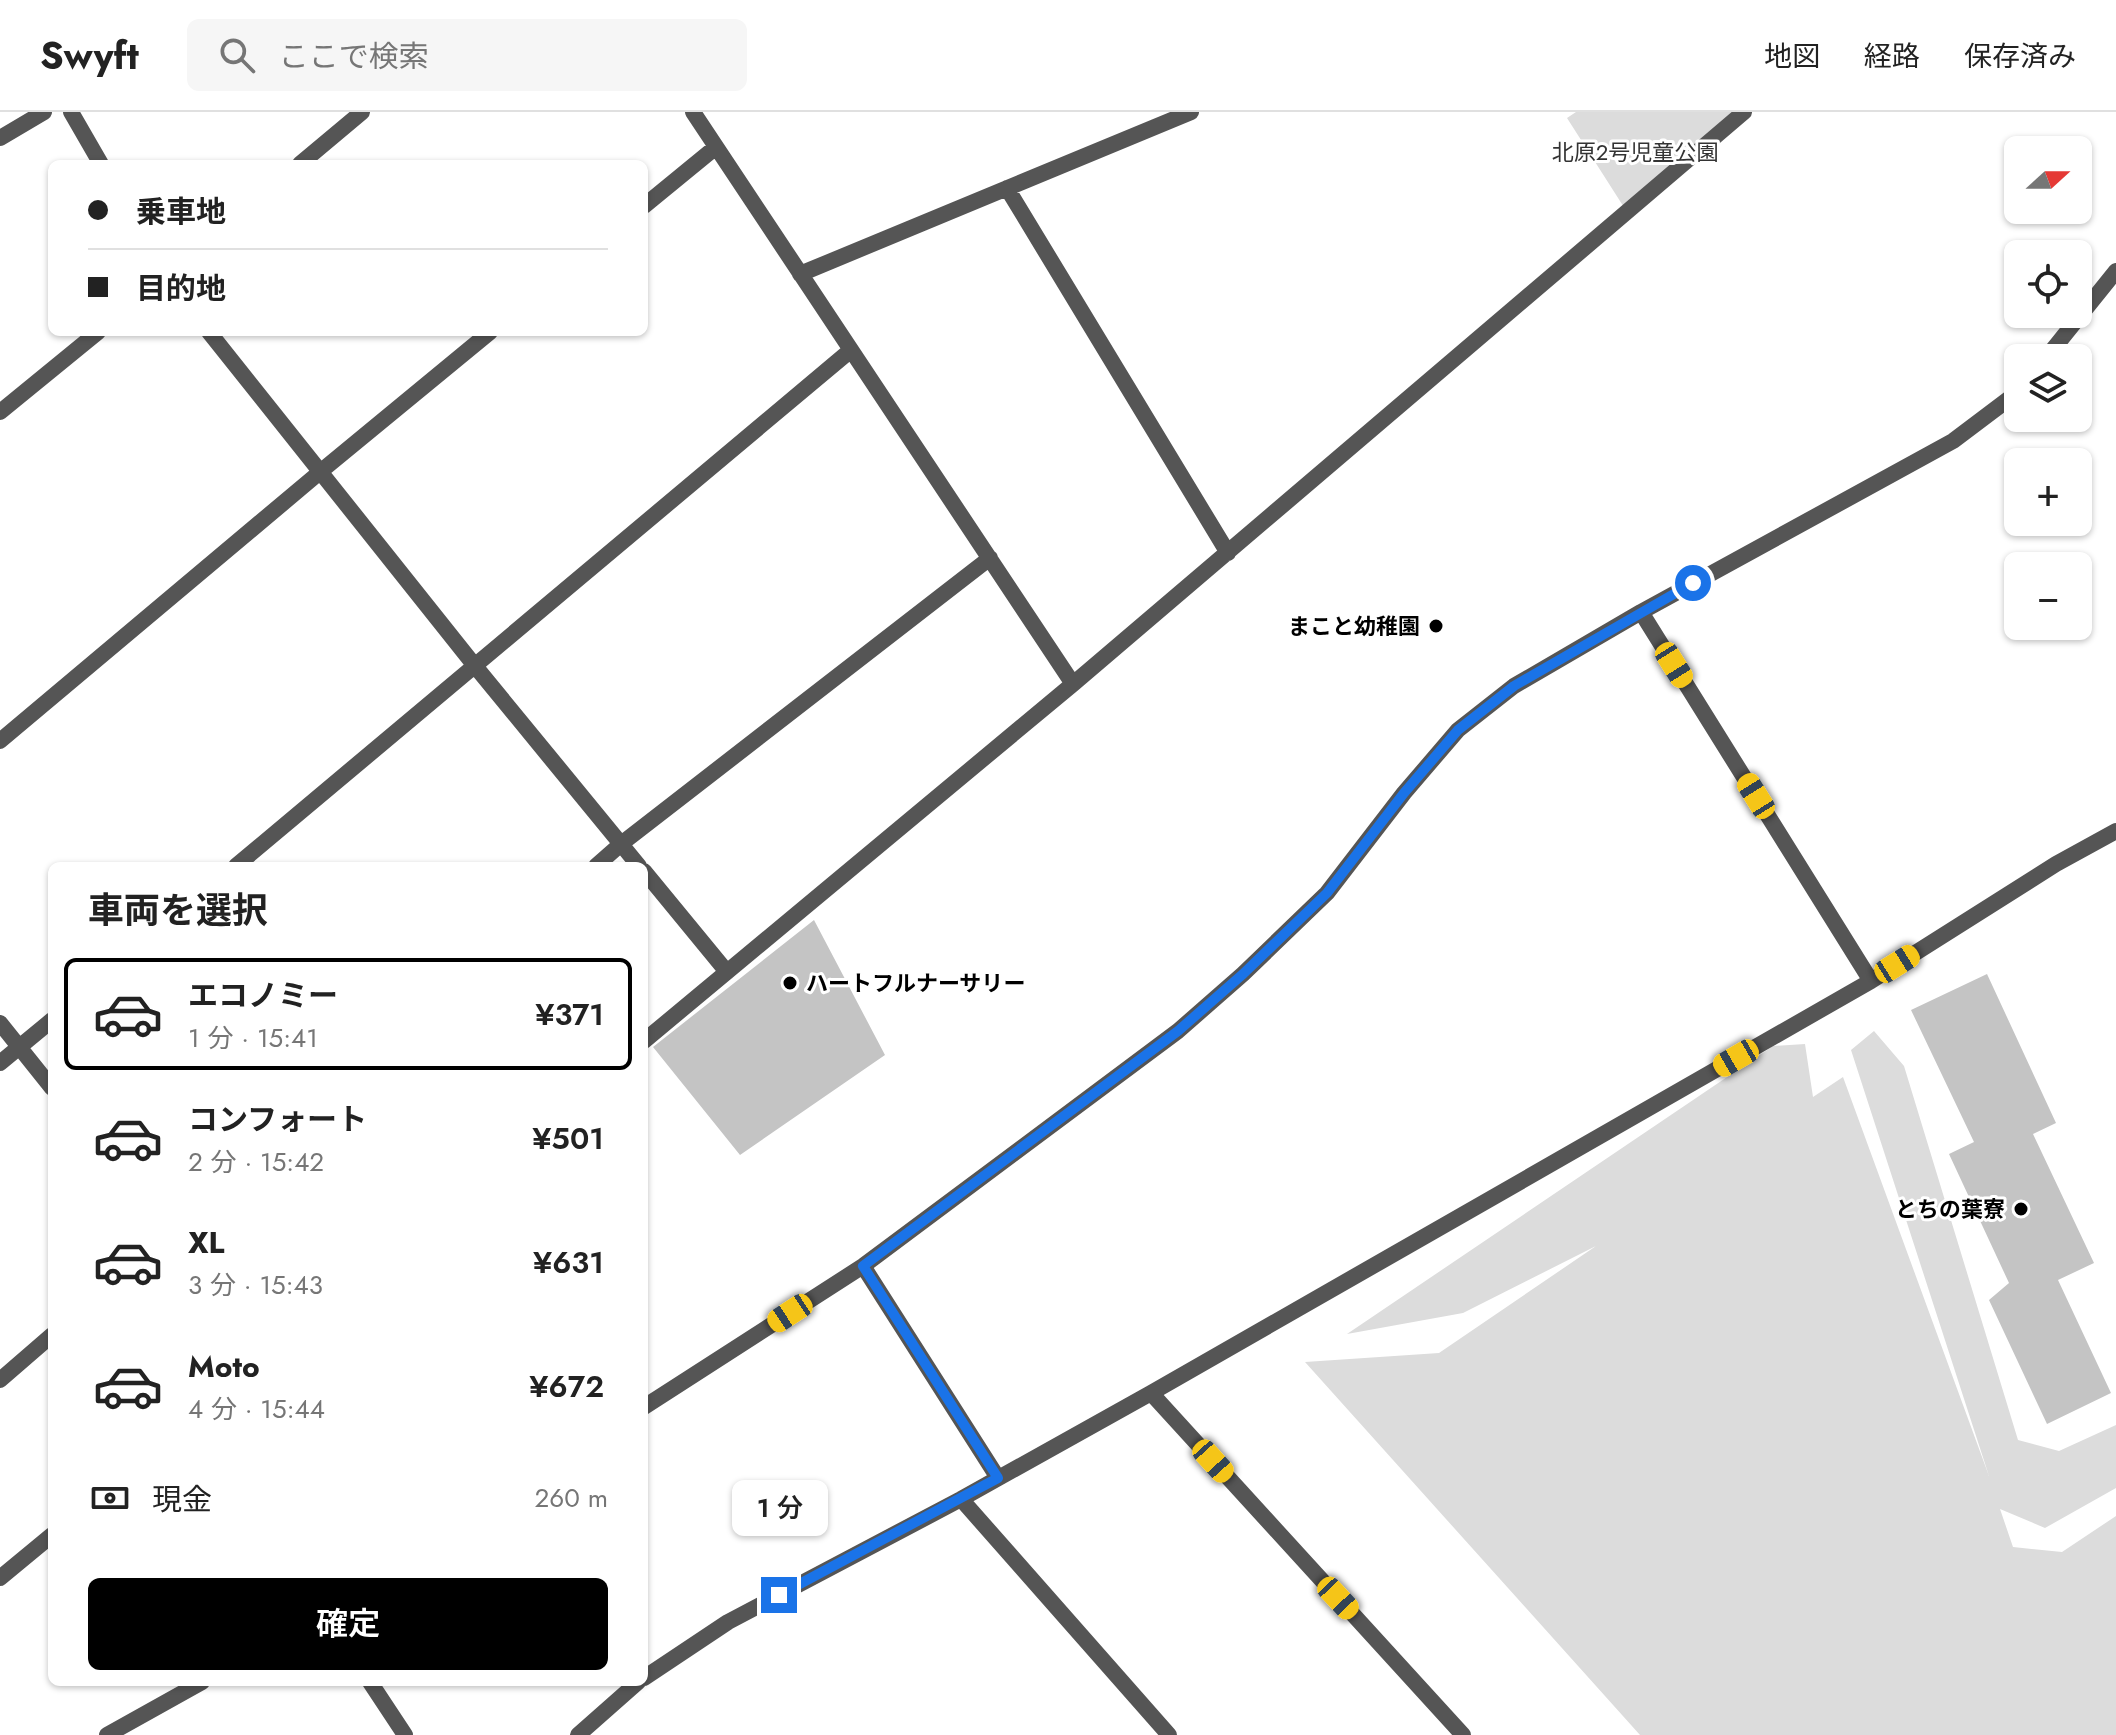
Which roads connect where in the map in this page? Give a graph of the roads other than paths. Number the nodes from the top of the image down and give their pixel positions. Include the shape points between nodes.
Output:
1 (44, 112) edge
2 (71, 112) edge
3 (362, 112) edge
4 (693, 112) edge
5 (1191, 112) edge
6 (1744, 112) edge
7 (0, 138) edge
8 (716, 147) junction
9 (99, 160) edge
10 (305, 160) edge
11 (1007, 188) junction
12 (648, 203) edge
13 (2116, 271) edge
14 (800, 274) junction
15 (93, 336) edge
16 (212, 336) edge
17 (485, 336) edge
18 (2057, 344) edge
19 (851, 350) junction
20 (2004, 403) edge
21 (0, 412) edge
22 (320, 472) junction
23 (1228, 553) junction
24 (990, 558) junction
25 (1641, 612) junction
26 (475, 666) junction
27 (1073, 684) junction
28 (0, 741) edge
29 (2116, 831) edge
30 (621, 844) junction
31 (241, 862) edge
32 (601, 862) edge
33 (636, 862) edge
34 (648, 876) edge
35 (727, 972) junction
36 (1871, 981) junction
37 (0, 1023) edge
38 (48, 1023) edge
39 (648, 1038) edge
40 (20, 1047) junction
41 (0, 1063) edge
42 (48, 1083) edge
43 (863, 1266) junction
44 (48, 1338) edge
45 (0, 1380) edge
46 (1151, 1393) junction
47 (648, 1404) edge
48 (998, 1478) junction
49 (961, 1499) junction
50 (48, 1538) edge
51 (0, 1578) edge
52 (648, 1675) edge
53 (195, 1686) edge
54 (373, 1686) edge
55 (633, 1686) edge
56 (107, 1735) edge
57 (405, 1735) edge
58 (578, 1735) edge
59 (1169, 1735) edge
60 (1463, 1735) edge

1 - 7 street
2 - 9 street
3 - 10 street
4 - 8 street
5 - 11 street
6 - 23 street
8 - 12 street
8 - 14 street
11 - 14 street
11 - 23 street
13 - 18 street
14 - 19 street
15 - 21 street
16 - 22 street
17 - 22 street
19 - 24 street
19 - 26 street
20 - 25 street via 1953,441
22 - 26 street
22 - 28 street
23 - 27 street
24 - 27 street
24 - 30 street
25 - 36 street
25 - 43 street via 1514,686 1458,730 1327,893 1243,974 1178,1031
26 - 30 street
26 - 31 street
27 - 35 street
29 - 36 street
30 - 32 street
30 - 33 street
34 - 35 street
35 - 39 street
36 - 46 street
37 - 40 street
38 - 40 street
40 - 41 street
40 - 42 street
43 - 47 street
43 - 48 street
44 - 45 street
46 - 48 street
46 - 60 street
48 - 49 street
49 - 52 street via 728,1622
49 - 59 street
50 - 51 street
53 - 56 street
54 - 57 street
55 - 58 street

